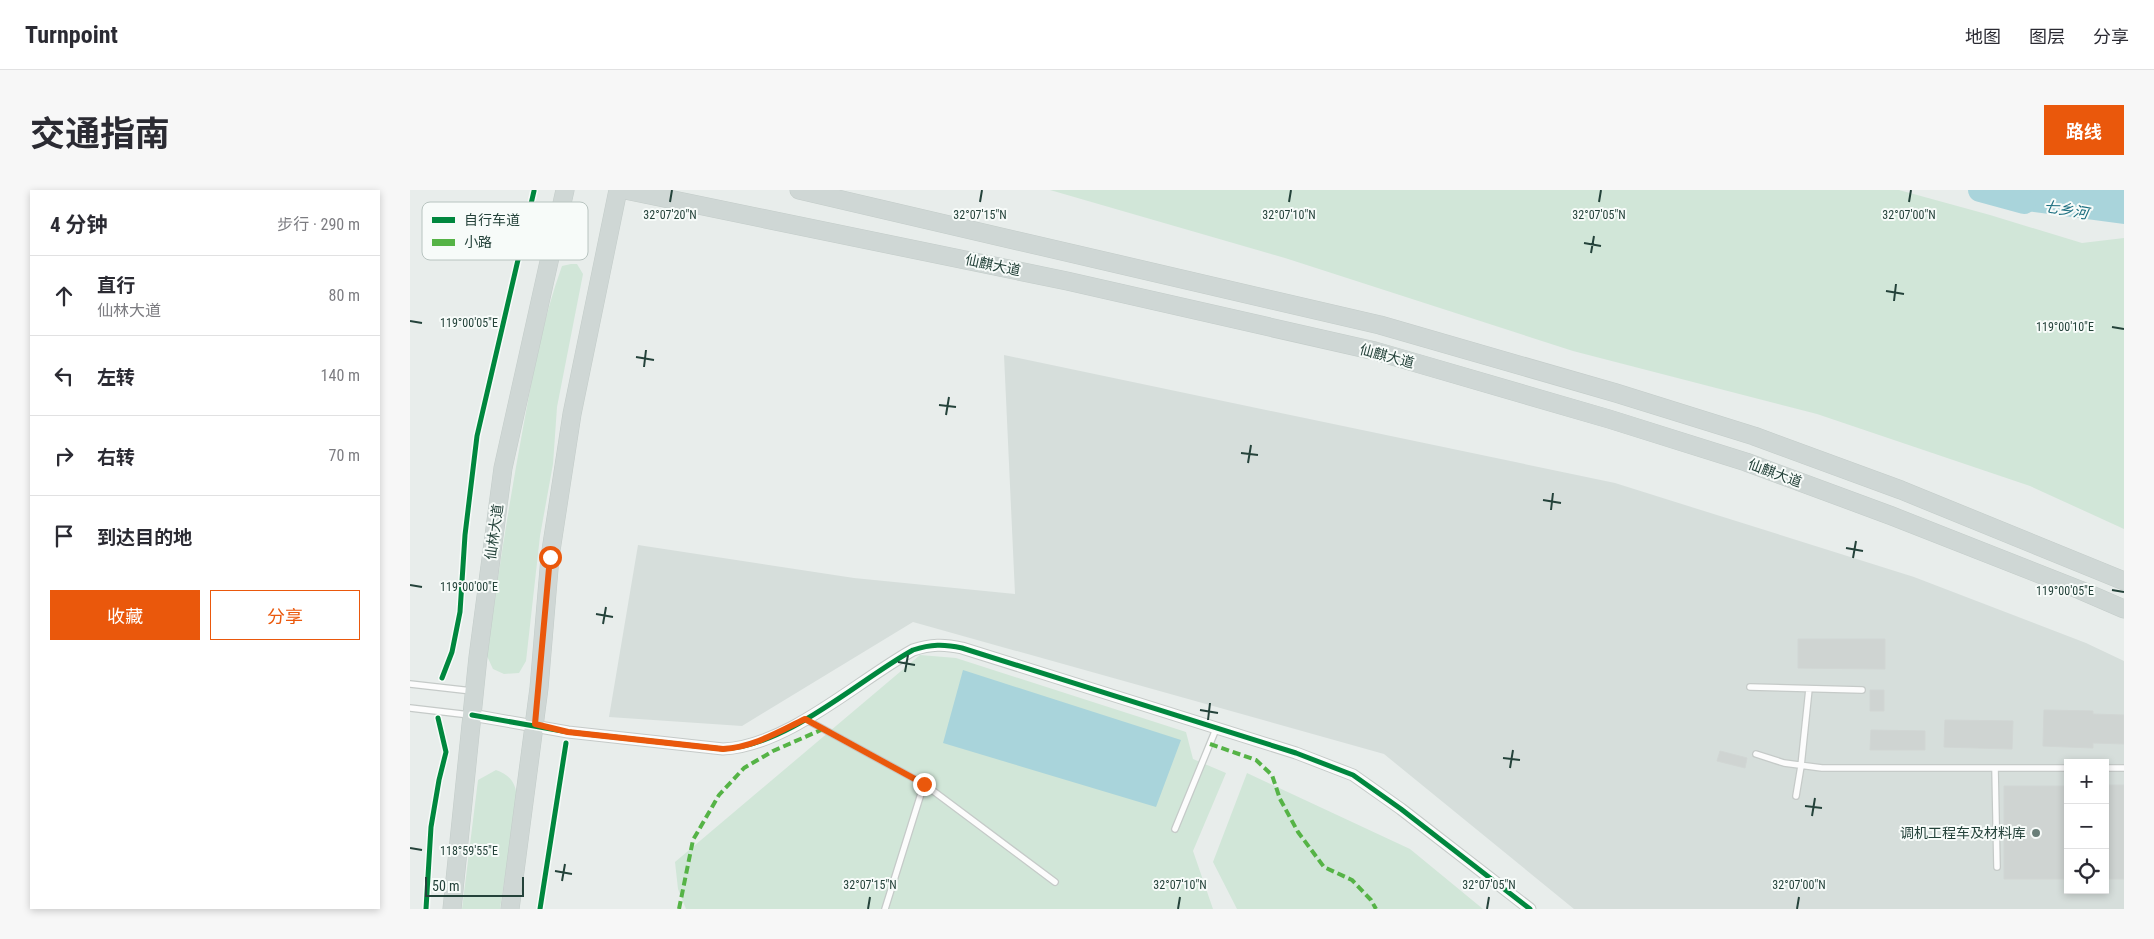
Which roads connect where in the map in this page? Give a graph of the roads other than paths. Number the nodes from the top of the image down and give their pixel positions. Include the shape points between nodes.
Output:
1 (618, 190) edge
2 (625, 190) edge
3 (799, 190) edge
4 (549, 260) edge
5 (2124, 581) edge
6 (2124, 610) edge
7 (410, 684) edge
8 (1750, 687) dead end
9 (1809, 689) junction
10 (1862, 690) dead end
11 (474, 692) junction
12 (410, 708) edge
13 (472, 715) junction
14 (805, 719) junction
15 (535, 724) junction
16 (1216, 729) junction
17 (1756, 754) dead end
18 (1801, 766) junction
19 (1995, 768) junction
20 (2064, 768) edge
21 (2109, 768) edge
22 (2124, 768) edge
23 (924, 784) junction
24 (1796, 796) dead end
25 (1175, 828) dead end
26 (1997, 867) dead end
27 (1055, 882) dead end
28 (452, 909) edge
29 (510, 909) edge
30 (885, 909) edge
31 (1530, 909) edge

1 - 15 main road via 572,414 550,557
2 - 6 main road, 仙麒大道 via 1067,281 1375,351 1746,462 1892,516
3 - 5 main road, 仙麒大道 via 1380,325 1531,368 1754,436 1902,490
4 - 11 main road, 仙林大道 via 503,468
7 - 11 lane
8 - 9 lane
9 - 10 lane
9 - 18 lane
11 - 13 main road, 仙林大道
12 - 13 lane
13 - 15 street
13 - 28 main road, 仙林大道
14 - 15 street via 761,741 741,748 723,749 568,732
14 - 16 street via 914,650 929,644 942,644
14 - 23 lane
15 - 29 main road
16 - 25 lane
16 - 31 street via 1296,753 1352,775
17 - 18 lane
18 - 19 lane
18 - 24 lane
19 - 20 lane
19 - 26 lane
21 - 22 lane
23 - 27 lane
23 - 30 lane

